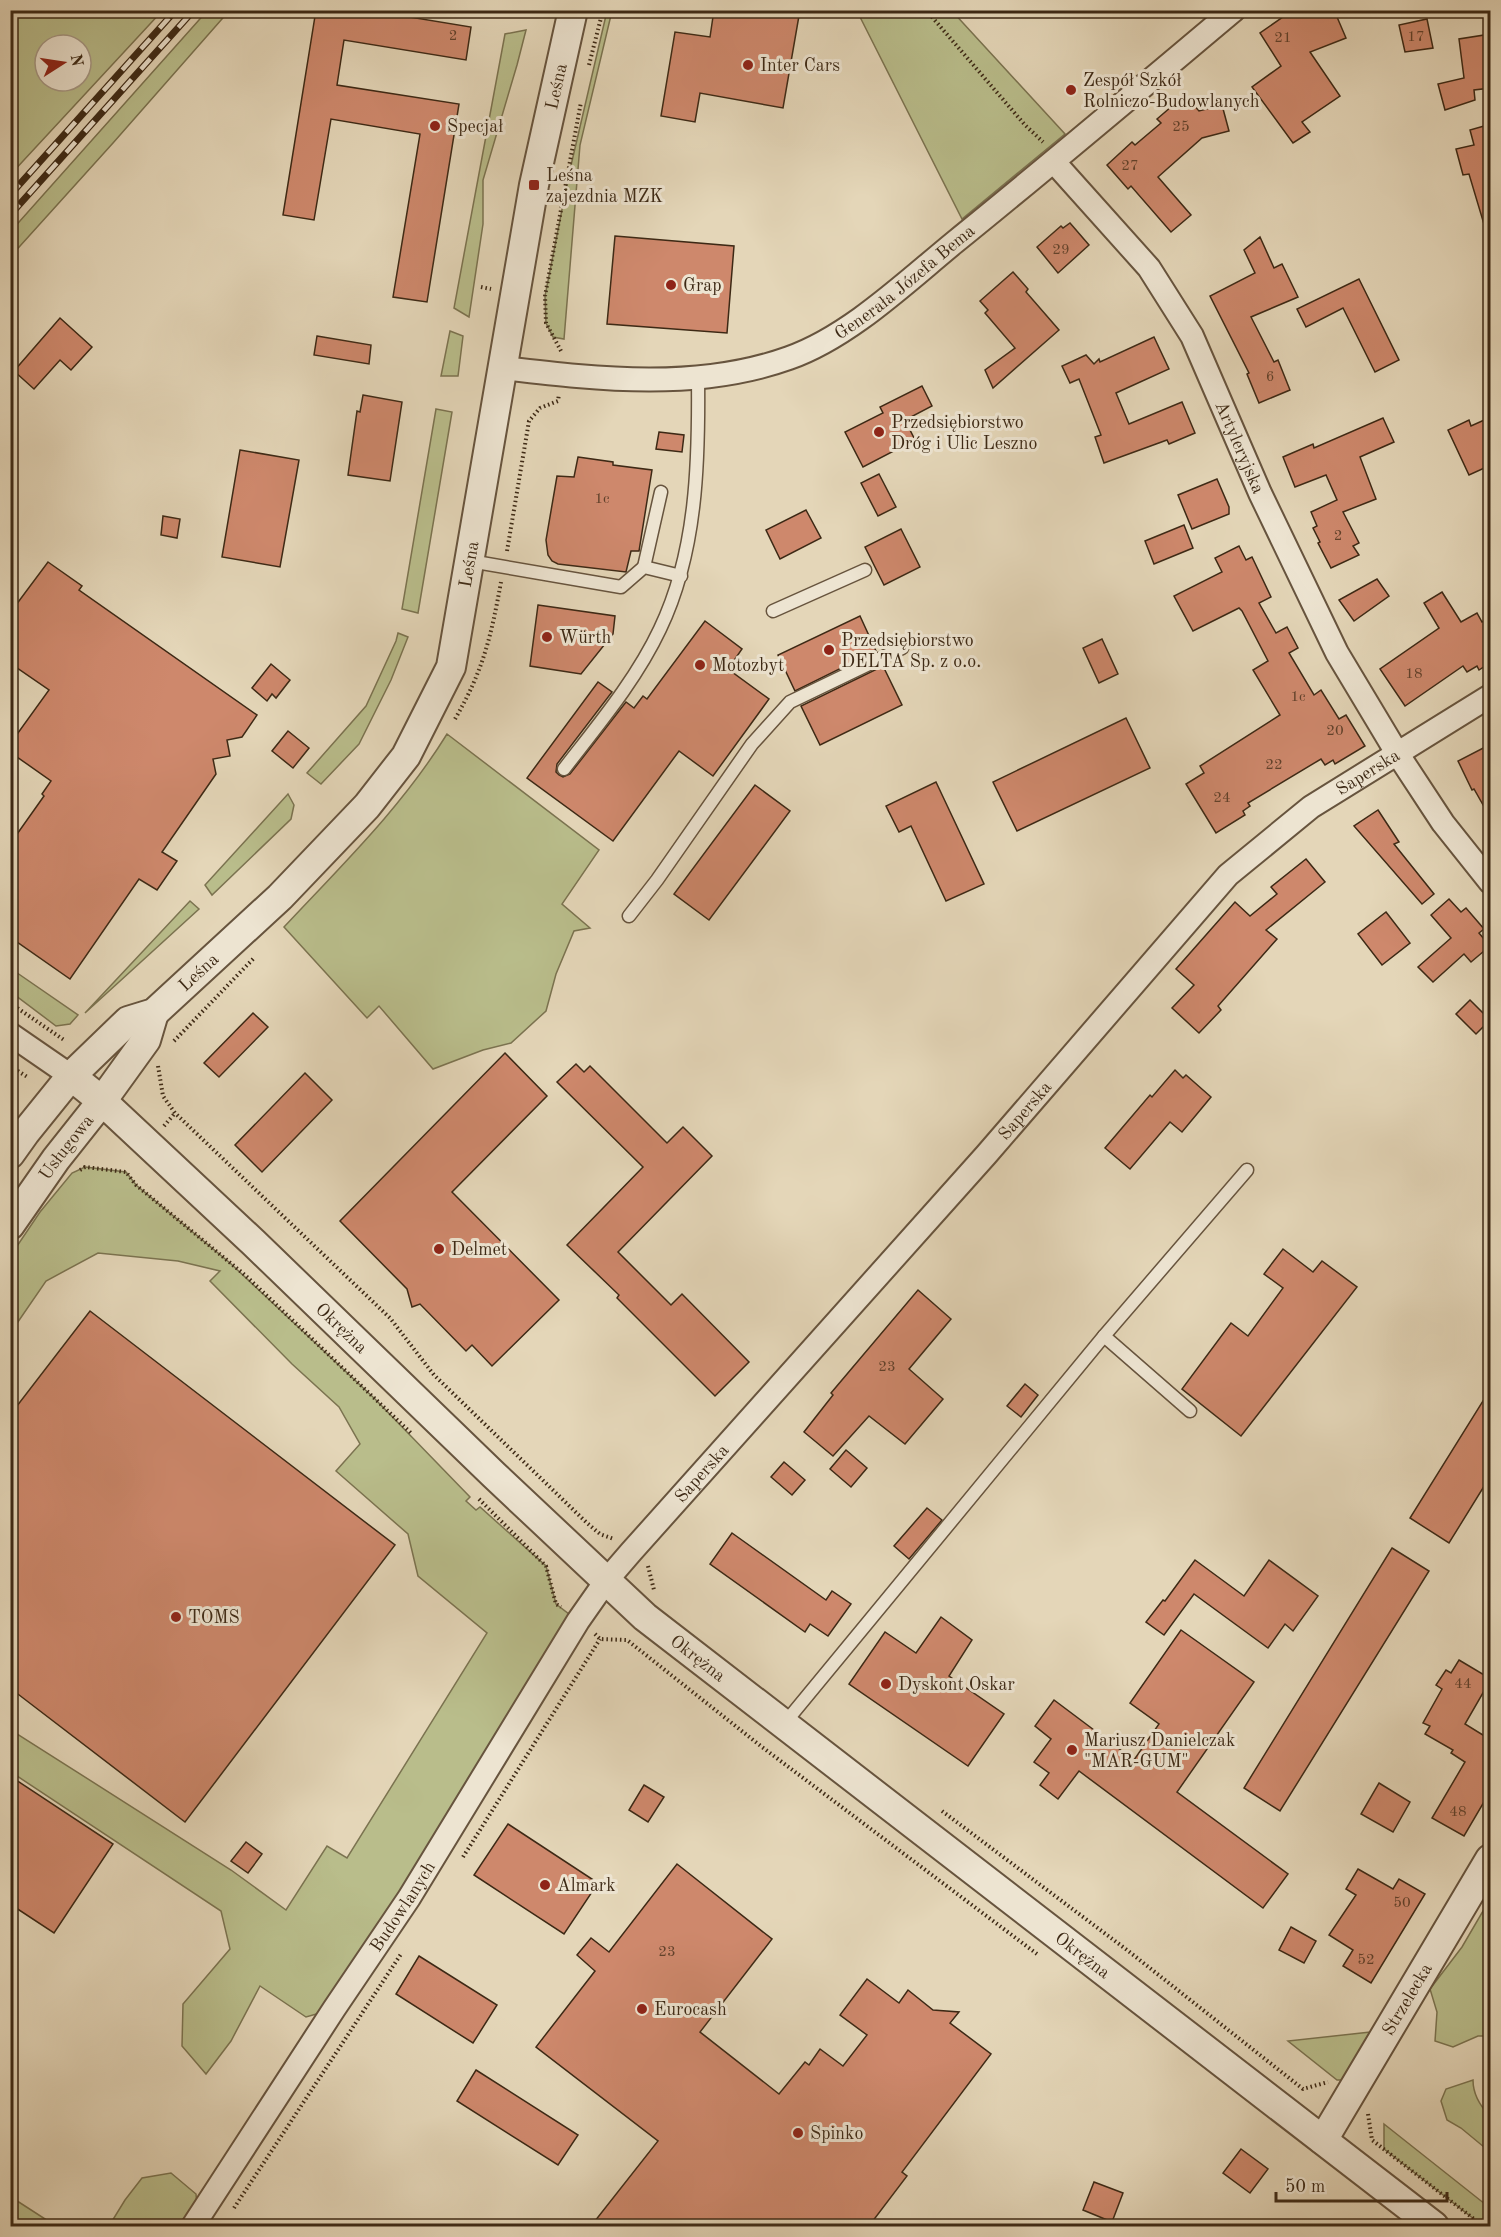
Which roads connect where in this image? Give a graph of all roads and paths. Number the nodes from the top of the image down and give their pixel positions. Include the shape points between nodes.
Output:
1 (573, 10) edge
2 (603, 10) edge
3 (926, 10) edge
4 (1234, 10) edge
5 (587, 74) dead end
6 (582, 96) dead end
7 (1054, 162) junction
8 (503, 368) junction
9 (562, 375) junction
10 (698, 377) junction
11 (660, 492) dead end
12 (470, 561) junction
13 (504, 567) junction
14 (644, 567) junction
15 (865, 570) dead end
16 (681, 576) junction
17 (773, 611) dead end
18 (902, 648) dead end
19 (1491, 696) edge
20 (452, 726) dead end
21 (1397, 753) junction
22 (564, 769) dead end
23 (1491, 882) edge
24 (629, 915) dead end
25 (260, 952) dead end
26 (10, 1003) edge
27 (154, 1013) junction
28 (10, 1034) edge
29 (64, 1040) dead end
30 (169, 1046) dead end
31 (158, 1058) dead end
32 (10, 1066) edge
33 (71, 1077) junction
34 (29, 1078) dead end
35 (102, 1101) junction
36 (10, 1155) edge
37 (1247, 1170) dead end
38 (10, 1225) edge
39 (1104, 1336) junction
40 (1190, 1411) dead end
41 (631, 1552) junction
42 (606, 1581) junction
43 (655, 1594) dead end
44 (783, 1724) junction
45 (940, 1810) dead end
46 (1491, 1859) edge
47 (1338, 2080) dead end
48 (1368, 2109) dead end
49 (1323, 2140) junction
50 (193, 2226) edge
51 (1434, 2226) edge
52 (1483, 2226) edge

1 - 8 street, Leśna via 534,185
2 - 5 path
3 - 7 path via 1043,142
4 - 7 street, Generała Józefa Bema
6 - 9 path via 546,296 546,323 562,355
7 - 10 street, Generała Józefa Bema via 833,338 792,358
7 - 21 street, Artyleryjska via 1149,268 1192,336 1306,590 1337,653
8 - 9 street, Generała Józefa Bema
8 - 12 street, Leśna
9 - 10 street, Generała Józefa Bema via 596,379
9 - 13 path via 558,401 540,408 529,420
10 - 16 lane via 693,505
11 - 14 lane
12 - 13 lane
12 - 27 street, Leśna via 451,667 406,756 366,806 280,897
13 - 14 lane via 621,587
13 - 20 path via 484,662
14 - 16 lane
15 - 17 lane
16 - 22 lane via 660,630 617,699
18 - 24 lane via 790,702 752,744
19 - 21 street, Saperska
21 - 23 street, Artyleryjska via 1443,824
21 - 41 street, Saperska via 1311,807 1228,875 986,1155
25 - 30 path
26 - 29 path
27 - 33 street, Leśna via 128,1021
27 - 35 street, Leśna via 146,1040
28 - 33 street, Okrężna
31 - 41 path via 163,1096 175,1113 390,1318 434,1375 587,1523
32 - 34 path
33 - 35 street, Okrężna
33 - 36 street
35 - 38 street, Usługowa
35 - 42 street, Okrężna
37 - 39 lane
39 - 40 lane
39 - 44 lane
41 - 42 street, Saperska
41 - 43 path via 648,1566
42 - 44 street, Okrężna via 653,1624
42 - 50 street, Budowlanych via 409,1898
44 - 49 street, Okrężna
45 - 47 path via 1303,2089
46 - 49 street, Strzelecka
48 - 52 path via 1372,2140
49 - 51 street, Okrężna

